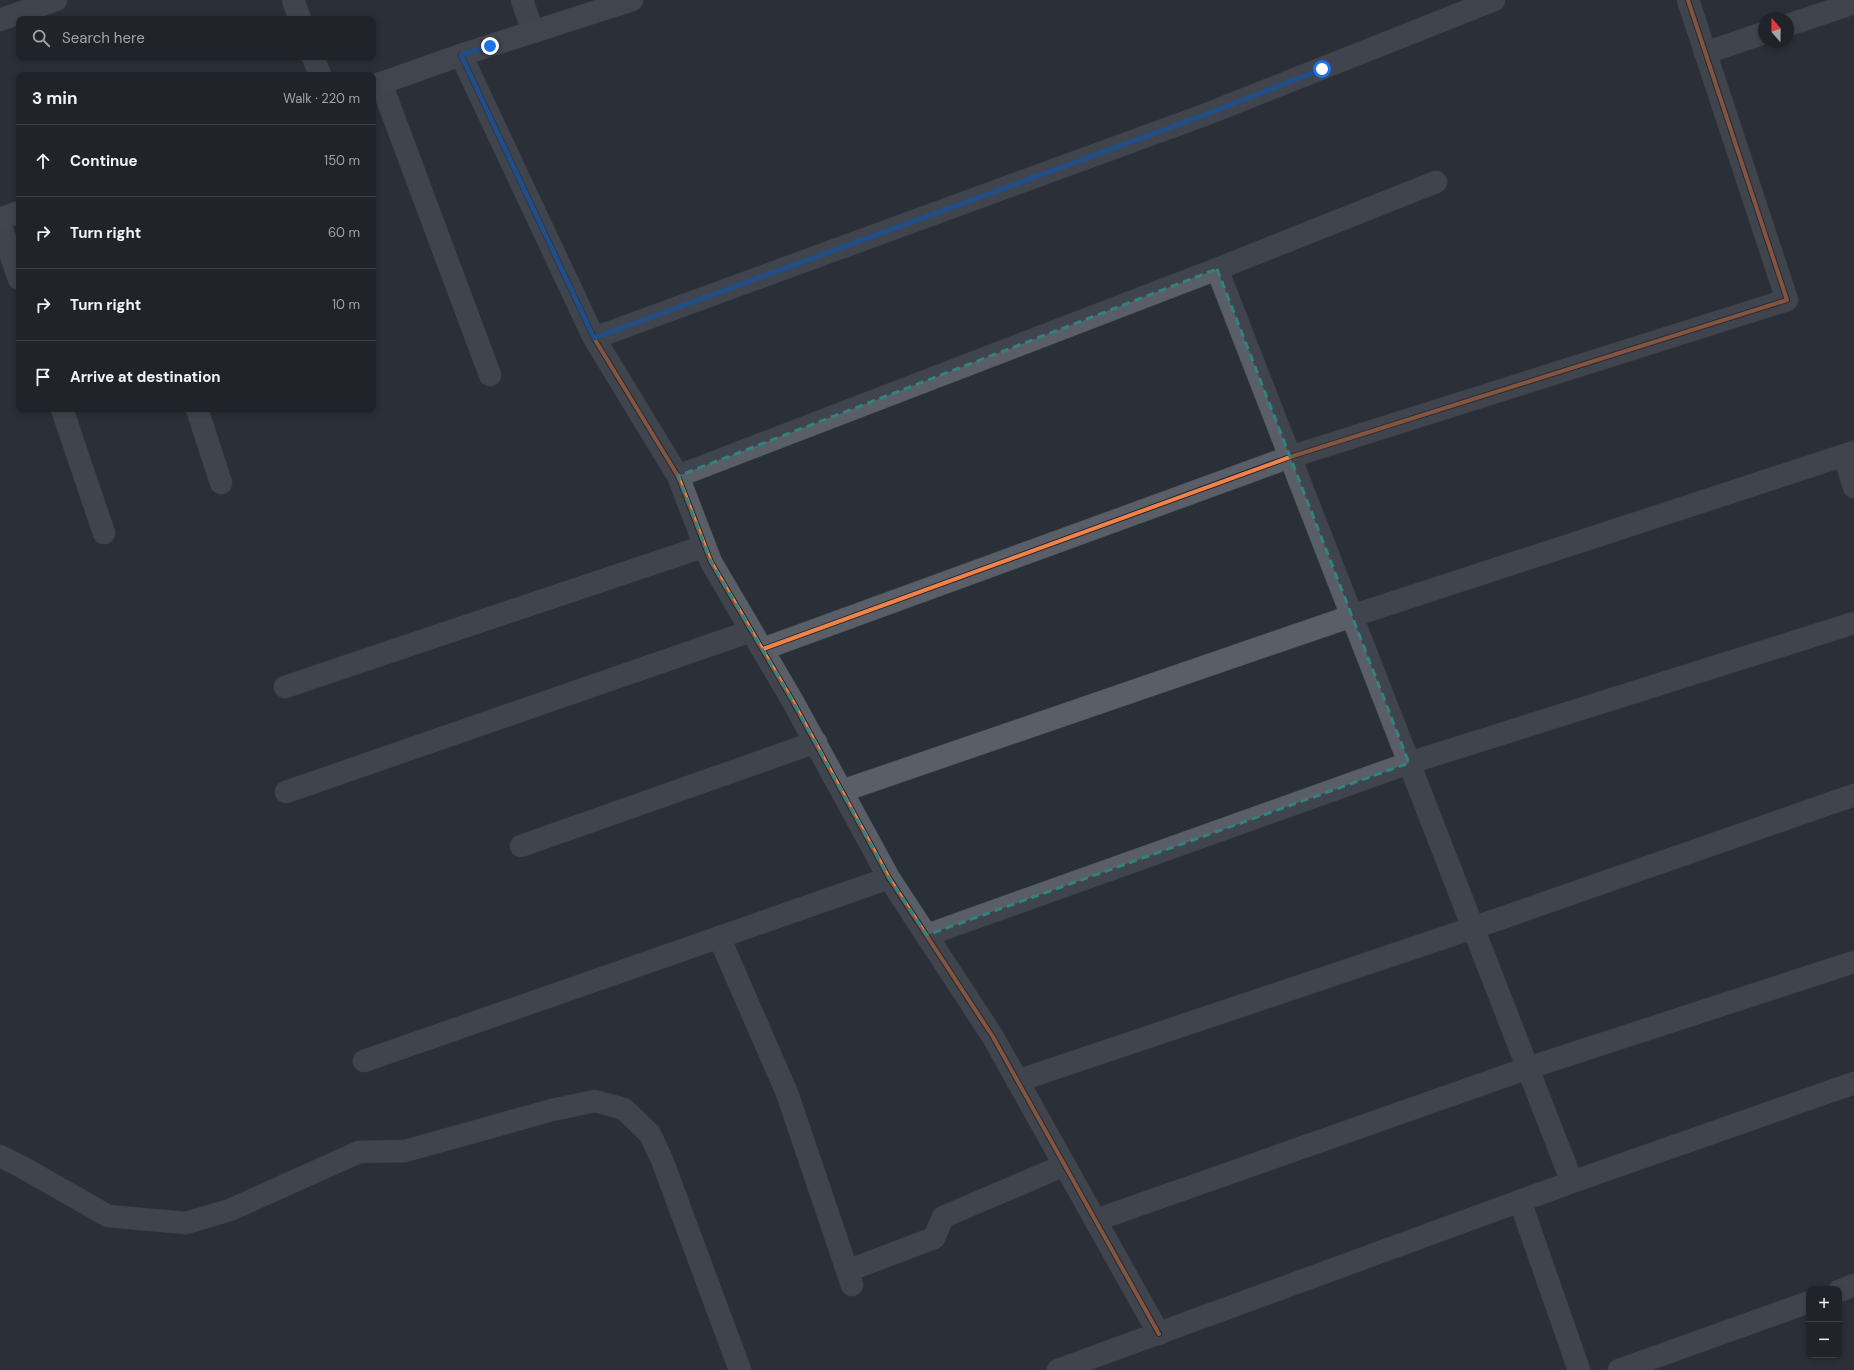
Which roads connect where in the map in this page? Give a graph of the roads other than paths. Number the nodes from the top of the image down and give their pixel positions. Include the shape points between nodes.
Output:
1 (56, 0) edge
2 (293, 0) edge
3 (522, 0) edge
4 (632, 0) edge
5 (1494, 0) edge
6 (1688, 0) edge
7 (1854, 3) edge
8 (299, 16) edge
9 (0, 20) edge
10 (1794, 23) edge
11 (533, 32) junction
12 (1758, 35) edge
13 (1705, 53) junction
14 (461, 55) junction
15 (314, 60) edge
16 (319, 72) edge
17 (377, 85) edge
18 (1436, 182) dead end
19 (16, 213) edge
20 (0, 219) edge
21 (0, 222) edge
22 (1217, 269) junction
23 (16, 270) edge
24 (594, 338) junction
25 (490, 375) dead end
26 (63, 412) edge
27 (198, 412) edge
28 (1849, 454) edge
29 (1290, 457) junction
30 (678, 476) junction
31 (221, 483) dead end
32 (1854, 487) edge
33 (104, 533) dead end
34 (704, 546) junction
35 (1352, 616) junction
36 (1854, 623) edge
37 (751, 631) junction
38 (762, 649) junction
39 (285, 687) dead end
40 (816, 742) junction
41 (1409, 763) junction
42 (842, 791) junction
43 (286, 792) dead end
44 (1854, 795) edge
45 (521, 846) dead end
46 (889, 878) junction
47 (1473, 928) junction
48 (927, 935) junction
49 (719, 937) junction
50 (1854, 962) edge
51 (364, 1061) dead end
52 (1528, 1068) junction
53 (1017, 1081) junction
54 (1854, 1083) edge
55 (0, 1156) edge
56 (1065, 1165) junction
57 (1572, 1182) junction
58 (1520, 1201) junction
59 (1096, 1220) junction
60 (1854, 1286) edge
61 (1842, 1290) edge
62 (1806, 1303) edge
63 (1159, 1334) junction
64 (740, 1370) edge
65 (1058, 1370) edge
66 (1580, 1370) edge
67 (1619, 1370) edge

1 - 9 street
2 - 8 street
3 - 11 street
4 - 11 main road
5 - 24 street via 1207,114
6 - 13 street
7 - 10 street
11 - 14 main road
12 - 13 street
13 - 29 street via 1787,300
14 - 17 main road
14 - 24 street
15 - 16 street
17 - 25 street
18 - 22 street
19 - 20 main road
21 - 23 street
22 - 29 street
22 - 30 street
24 - 30 street
26 - 33 street
27 - 31 street
28 - 32 street
28 - 35 street
29 - 35 street
29 - 38 street
30 - 34 street
34 - 37 street
34 - 39 street
35 - 41 street
35 - 42 street
36 - 41 street
37 - 38 street
37 - 43 street
38 - 40 street
40 - 42 street
40 - 45 street
41 - 47 street
41 - 48 street
42 - 46 street
44 - 47 street
46 - 48 street
46 - 49 street
47 - 52 street
47 - 53 street
48 - 53 street via 993,1037
49 - 51 street
49 - 56 street via 787,1093 850,1278 934,1238 943,1217
50 - 52 street
52 - 57 street
52 - 59 street
53 - 56 street
54 - 57 street
55 - 64 street via 108,1216 186,1223 230,1210 359,1152 405,1151 552,1110 595,1101 624,1109 650,1134 662,1160
56 - 59 street
57 - 58 street
58 - 63 street
58 - 66 street
59 - 63 street
60 - 61 street
62 - 67 street
63 - 65 street

